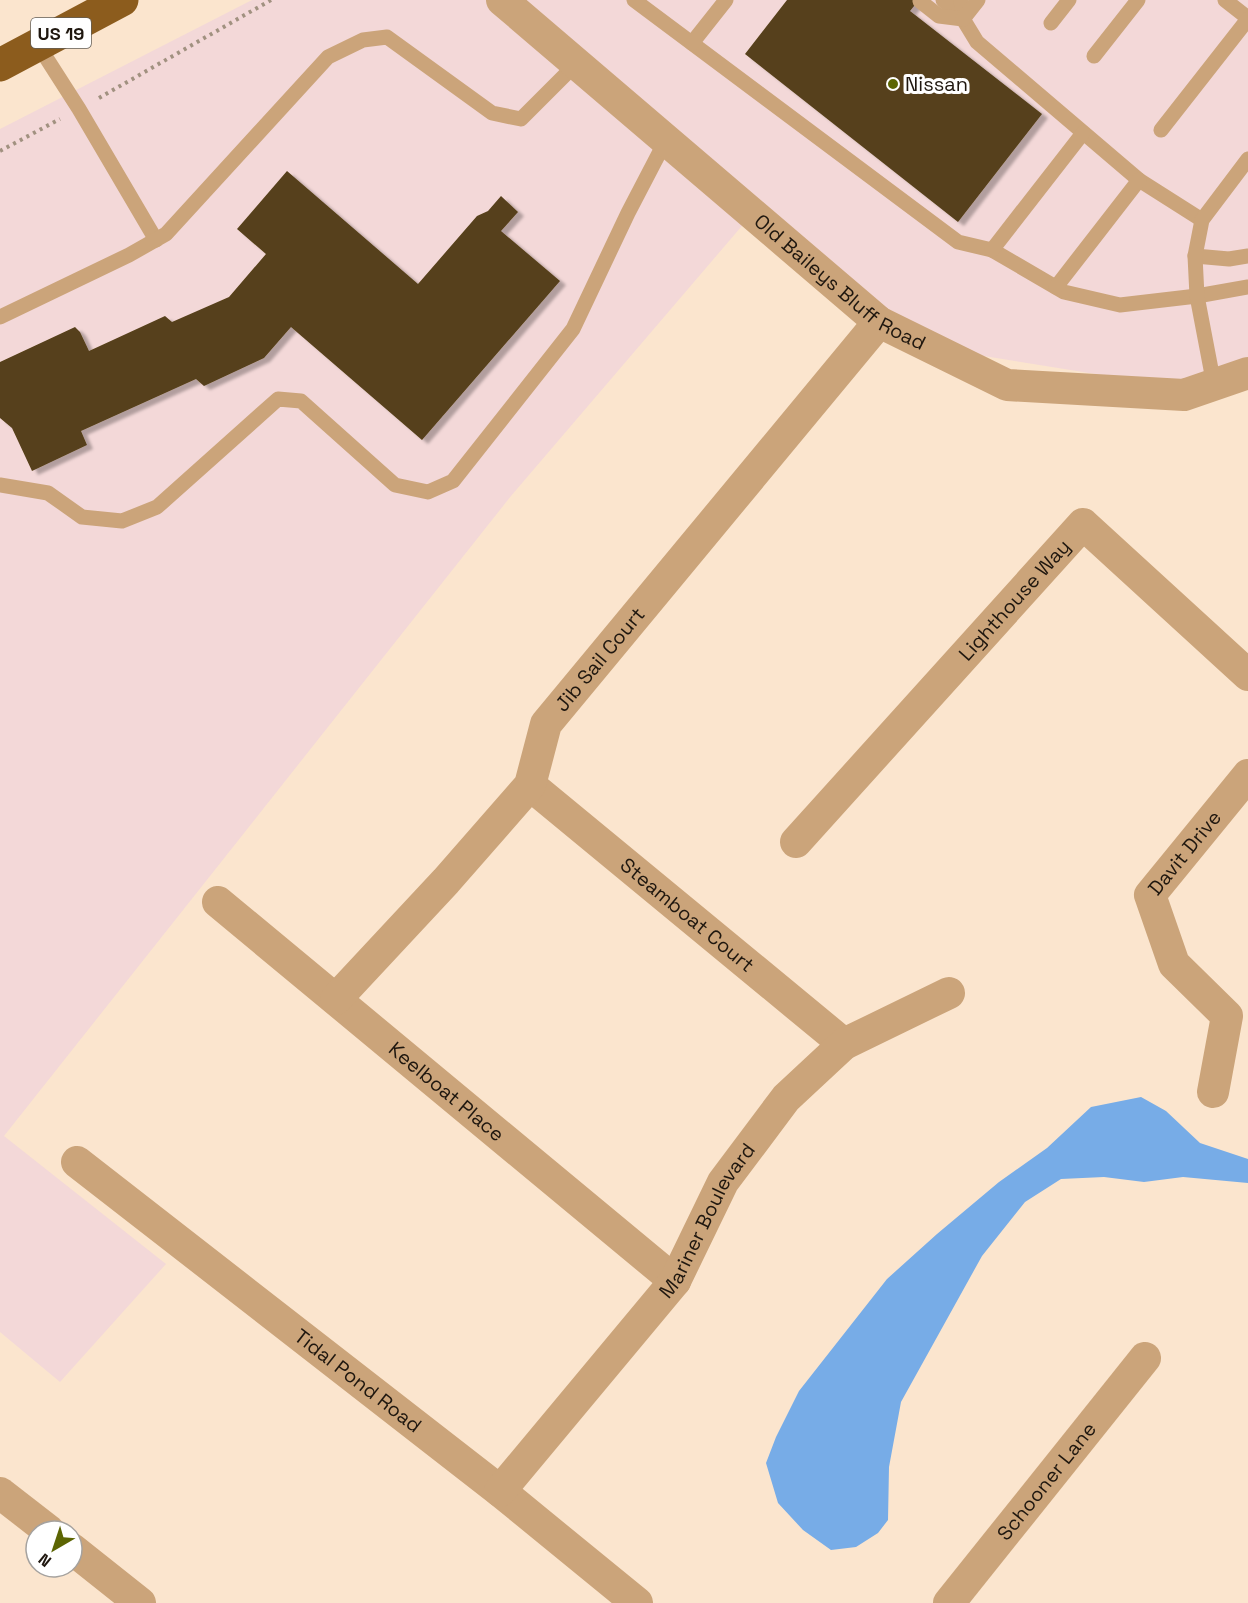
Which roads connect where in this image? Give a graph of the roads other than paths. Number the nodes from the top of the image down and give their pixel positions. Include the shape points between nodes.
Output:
1 (122, 0) edge
2 (502, 0) edge
3 (634, 0) edge
4 (726, 0) edge
5 (943, 0) edge
6 (962, 0) edge
7 (978, 0) edge
8 (1069, 0) edge
9 (1138, 0) edge
10 (1225, 0) edge
11 (920, 1) edge
12 (1248, 18) edge
13 (963, 19) junction
14 (1051, 23) dead end
15 (692, 43) junction
16 (38, 45) junction
17 (1094, 56) dead end
18 (576, 64) junction
19 (0, 65) edge
20 (1161, 130) dead end
21 (1083, 133) junction
22 (666, 140) junction
23 (1248, 159) edge
24 (1139, 180) junction
25 (1202, 220) junction
26 (156, 240) junction
27 (992, 250) junction
28 (1195, 256) junction
29 (1248, 256) edge
30 (1056, 287) junction
31 (1248, 287) edge
32 (1197, 296) junction
33 (0, 317) edge
34 (879, 322) junction
35 (1248, 373) edge
36 (1214, 385) junction
37 (0, 485) edge
38 (1248, 675) edge
39 (1248, 775) edge
40 (530, 785) junction
41 (796, 842) dead end
42 (218, 902) dead end
43 (950, 993) dead end
44 (336, 999) junction
45 (844, 1044) junction
46 (1213, 1092) dead end
47 (77, 1162) dead end
48 (675, 1281) junction
49 (1145, 1358) dead end
50 (500, 1491) junction
51 (0, 1493) edge
52 (34, 1519) edge
53 (84, 1559) edge
54 (140, 1603) edge
55 (637, 1603) edge
56 (949, 1603) edge

1 - 16 highway, US 19
2 - 18 street, Old Baileys Bluff Road
3 - 15 lane
4 - 15 lane
5 - 13 lane
6 - 13 lane
7 - 13 lane
8 - 14 lane
9 - 17 lane
10 - 12 lane
11 - 13 lane via 939,16
12 - 20 lane
13 - 21 lane via 977,42
15 - 27 lane via 958,242
16 - 19 highway, US 19
16 - 26 lane
18 - 22 street, Old Baileys Bluff Road
18 - 26 lane via 521,119 492,113 387,37 363,40 328,57 166,234
21 - 24 lane
21 - 27 lane
22 - 34 street, Old Baileys Bluff Road
22 - 37 lane via 573,328 453,481 428,492 395,485 301,401 278,399 157,507 122,521 82,517 48,493
23 - 25 lane
24 - 25 lane
24 - 30 lane
25 - 28 lane
26 - 33 lane
27 - 30 lane
28 - 29 lane
28 - 32 lane
30 - 32 lane via 1120,305
31 - 32 lane
32 - 36 lane
34 - 36 street, Old Baileys Bluff Road via 1007,385 1184,395
34 - 40 street, Jib Sail Court via 546,724
35 - 36 street, Old Baileys Bluff Road
38 - 41 street, Lighthouse Way via 1083,524
39 - 46 street, Davit Drive via 1150,895 1174,964 1227,1016
40 - 44 street, Jib Sail Court
40 - 45 street, Steamboat Court
42 - 44 street, Keelboat Place
43 - 45 street, Mariner Boulevard
44 - 48 street, Keelboat Place
45 - 48 street, Mariner Boulevard via 786,1098 723,1182
47 - 50 street, Tidal Pond Road
48 - 50 street, Mariner Boulevard
49 - 56 street, Schooner Lane
50 - 55 street, Tidal Pond Road
51 - 52 street
53 - 54 street

